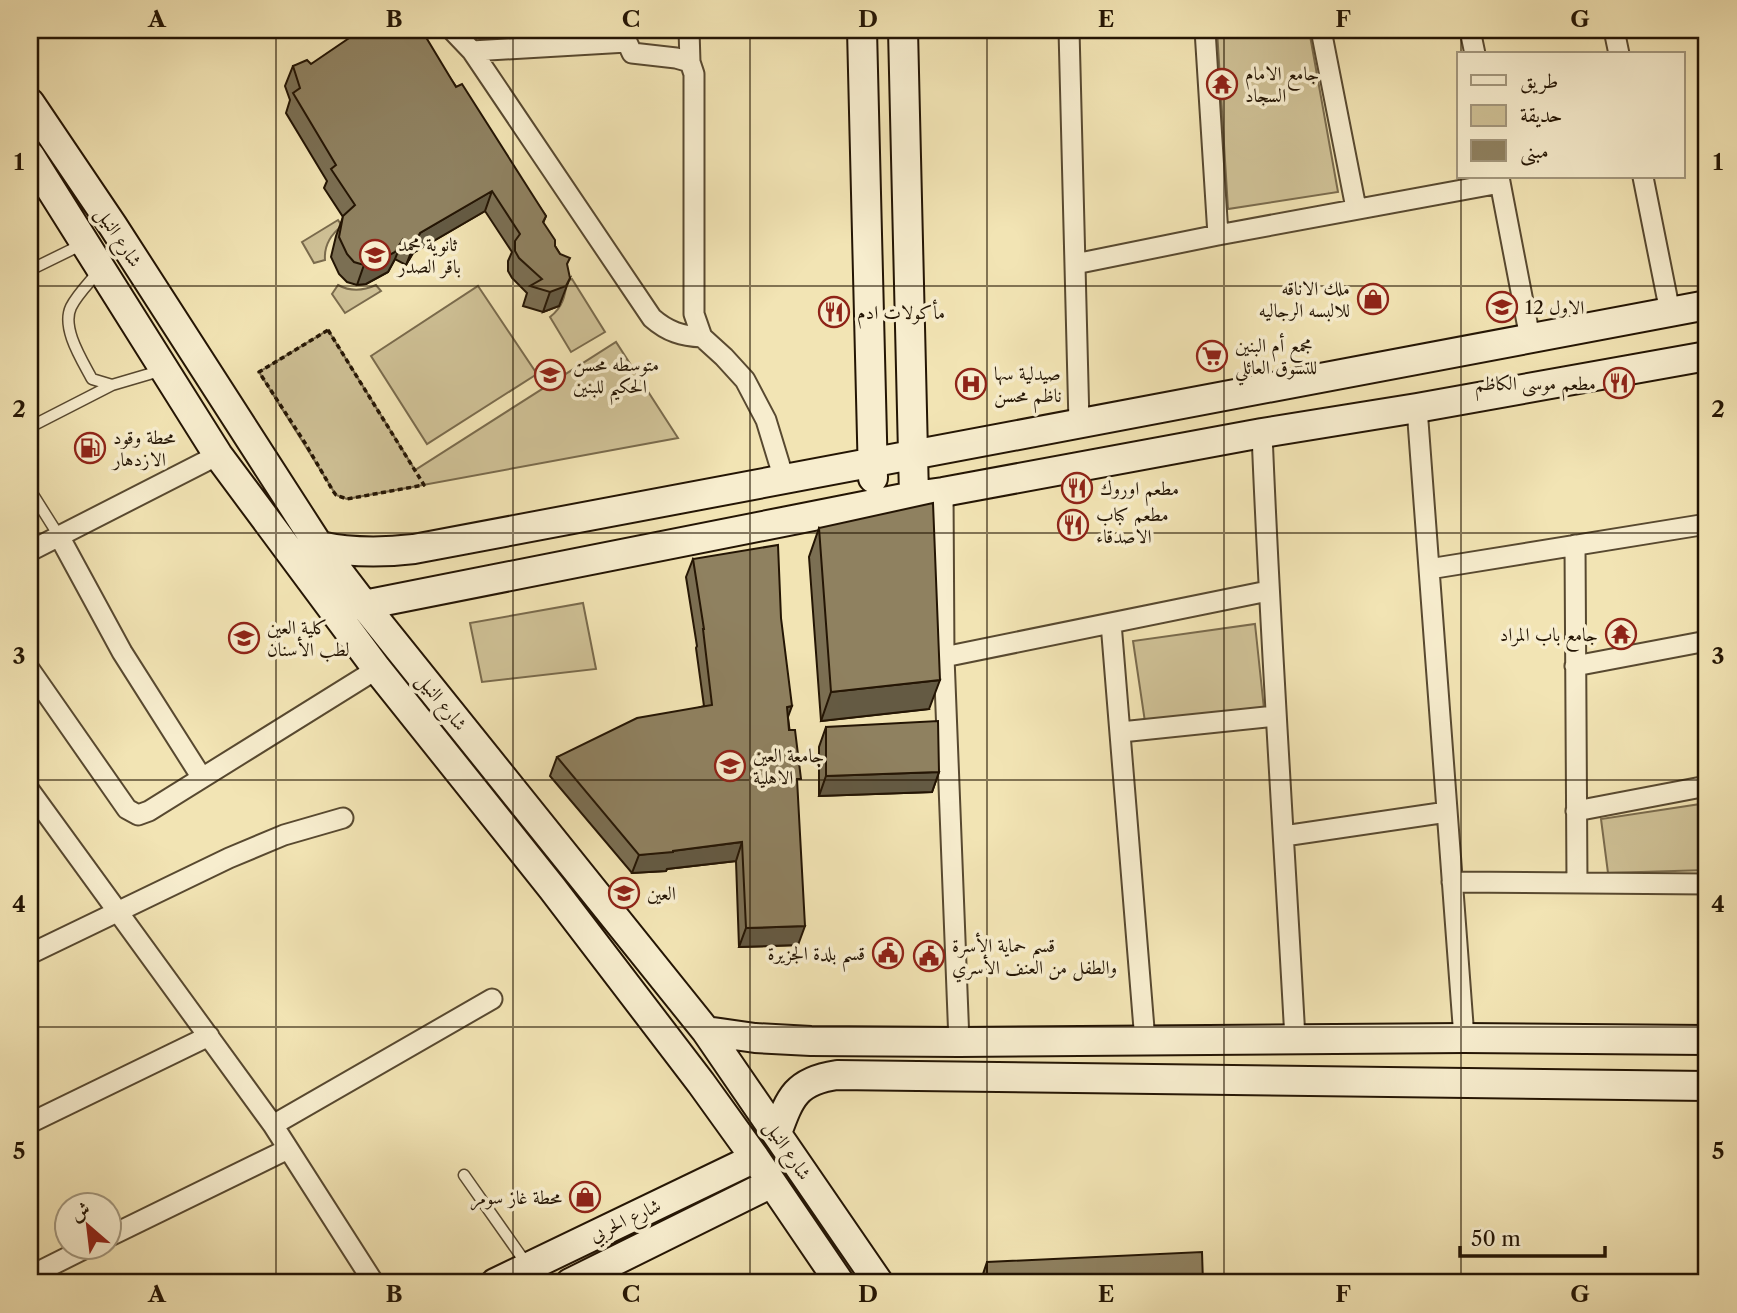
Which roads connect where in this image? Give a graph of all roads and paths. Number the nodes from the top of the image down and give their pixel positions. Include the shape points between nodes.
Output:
1 (452, 30) edge
2 (689, 30) edge
3 (862, 30) edge
4 (903, 30) edge
5 (1069, 30) edge
6 (1205, 30) edge
7 (1321, 30) edge
8 (1471, 30) edge
9 (1614, 30) edge
10 (626, 36) edge
11 (517, 39) edge
12 (472, 51) junction
13 (1475, 52) edge
14 (1619, 52) edge
15 (690, 62) junction
16 (30, 103) edge
17 (30, 156) edge
18 (1643, 178) edge
19 (1499, 180) edge
20 (1356, 208) junction
21 (113, 226) junction
22 (1218, 234) junction
23 (85, 243) junction
24 (1075, 264) junction
25 (100, 269) junction
26 (30, 270) edge
27 (1707, 305) edge
28 (1670, 312) junction
29 (702, 337) junction
30 (1530, 338) junction
31 (290, 354) joint
32 (1707, 356) edge
33 (165, 370) junction
34 (112, 385) junction
35 (1417, 408) junction
36 (1079, 423) junction
37 (30, 427) edge
38 (1262, 433) junction
39 (914, 454) junction
40 (218, 455) junction
41 (873, 462) junction
42 (784, 479) junction
43 (30, 489) edge
44 (943, 492) junction
45 (914, 496) junction
46 (874, 504) junction
47 (1707, 524) edge
48 (59, 536) junction
49 (1575, 545) junction
50 (319, 546) junction
51 (30, 551) edge
52 (1429, 569) junction
53 (1268, 591) junction
54 (364, 605) junction
55 (1111, 623) junction
56 (1707, 641) edge
57 (944, 657) junction
58 (1576, 666) junction
59 (377, 669) junction
60 (30, 670) edge
61 (1276, 716) junction
62 (1121, 733) junction
63 (202, 778) junction
64 (1707, 786) edge
65 (30, 790) edge
66 (1576, 811) junction
67 (1447, 812) junction
68 (343, 818) dead end
69 (1284, 836) junction
70 (1452, 882) junction
71 (1577, 883) junction
72 (1707, 884) edge
73 (116, 911) junction
74 (30, 954) edge
75 (492, 999) dead end
76 (706, 1031) junction
77 (209, 1036) junction
78 (1295, 1039) junction
79 (1476, 1039) junction
80 (1526, 1040) junction
81 (1707, 1040) edge
82 (1145, 1041) junction
83 (959, 1042) junction
84 (1482, 1084) junction
85 (1531, 1085) junction
86 (1707, 1086) edge
87 (30, 1124) edge
88 (273, 1125) junction
89 (777, 1133) junction
90 (288, 1149) junction
91 (755, 1158) junction
92 (723, 1173) junction
93 (464, 1175) dead end
94 (772, 1183) junction
95 (736, 1201) junction
96 (122, 1230) edge
97 (63, 1260) edge
98 (528, 1266) junction
99 (30, 1276) edge
100 (374, 1283) edge
101 (495, 1283) edge
102 (569, 1283) edge
103 (840, 1283) edge
104 (879, 1283) edge

1 - 12 street
2 - 15 street
3 - 41 main road
4 - 39 main road
5 - 24 street
6 - 22 street
7 - 20 street
8 - 13 street
9 - 14 street
10 - 11 street
10 - 15 street via 632,53
11 - 12 street
12 - 29 street via 652,318 684,336
15 - 29 street via 694,74 694,314
16 - 21 main road, شارع النيل
17 - 23 main road
18 - 28 street
19 - 20 street
19 - 30 street
20 - 22 street
21 - 23 main road
21 - 50 main road, شارع النيل
22 - 24 street
23 - 25 main road
23 - 26 lane
24 - 36 street
25 - 33 main road
25 - 34 lane via 70,309 68,326 92,379
27 - 28 main road
28 - 30 main road
29 - 42 street via 746,380 766,419
30 - 36 main road
31 - 31 path via 327,330 424,485 347,499 336,495 259,372
32 - 35 main road
33 - 34 lane
33 - 40 main road
34 - 37 lane
35 - 38 main road
35 - 52 street
36 - 39 main road
38 - 44 main road
38 - 53 street
39 - 41 main road
39 - 45 main road
40 - 48 street
40 - 59 main road
41 - 42 main road
41 - 46 main road
42 - 50 main road via 414,549 365,553
43 - 48 lane
44 - 45 main road
44 - 57 street
45 - 46 main road
46 - 54 main road
47 - 49 street
48 - 51 street
48 - 63 street via 122,652
49 - 52 street
49 - 58 street
50 - 54 main road, شارع النيل
52 - 67 street
53 - 55 street
53 - 61 street
54 - 76 main road, شارع النيل
55 - 57 street
55 - 62 street
56 - 58 street
57 - 83 street
58 - 66 street
59 - 63 street
59 - 91 main road via 561,899
60 - 63 street via 127,809 138,815 149,811
61 - 62 street
61 - 69 street
62 - 82 street
64 - 66 street
65 - 73 street
66 - 71 street
67 - 69 street
67 - 70 street
68 - 73 street via 284,835
69 - 78 street
70 - 71 street
70 - 79 street
71 - 72 street
73 - 74 street
73 - 77 street
75 - 88 street
76 - 83 main road via 778,1040
76 - 89 main road, شارع النيل
77 - 87 street
77 - 88 street
78 - 79 main road
78 - 82 main road
79 - 80 main road
79 - 84 main road via 1496,1066 1492,1079
80 - 81 main road
80 - 85 main road via 1519,1068 1523,1080
82 - 83 main road
84 - 85 main road
84 - 89 main road via 837,1075 820,1077 795,1094
85 - 86 main road
88 - 90 street
89 - 104 main road, شارع النيل
90 - 96 street
90 - 100 street
91 - 92 main road, شارع الحربي
91 - 94 main road
92 - 95 main road via 738,1183
92 - 98 main road, شارع الحربي
93 - 98 lane
94 - 95 main road, شارع الحربي
94 - 103 main road
95 - 102 main road, شارع الحربي
97 - 99 street
98 - 101 main road, شارع الحربي

